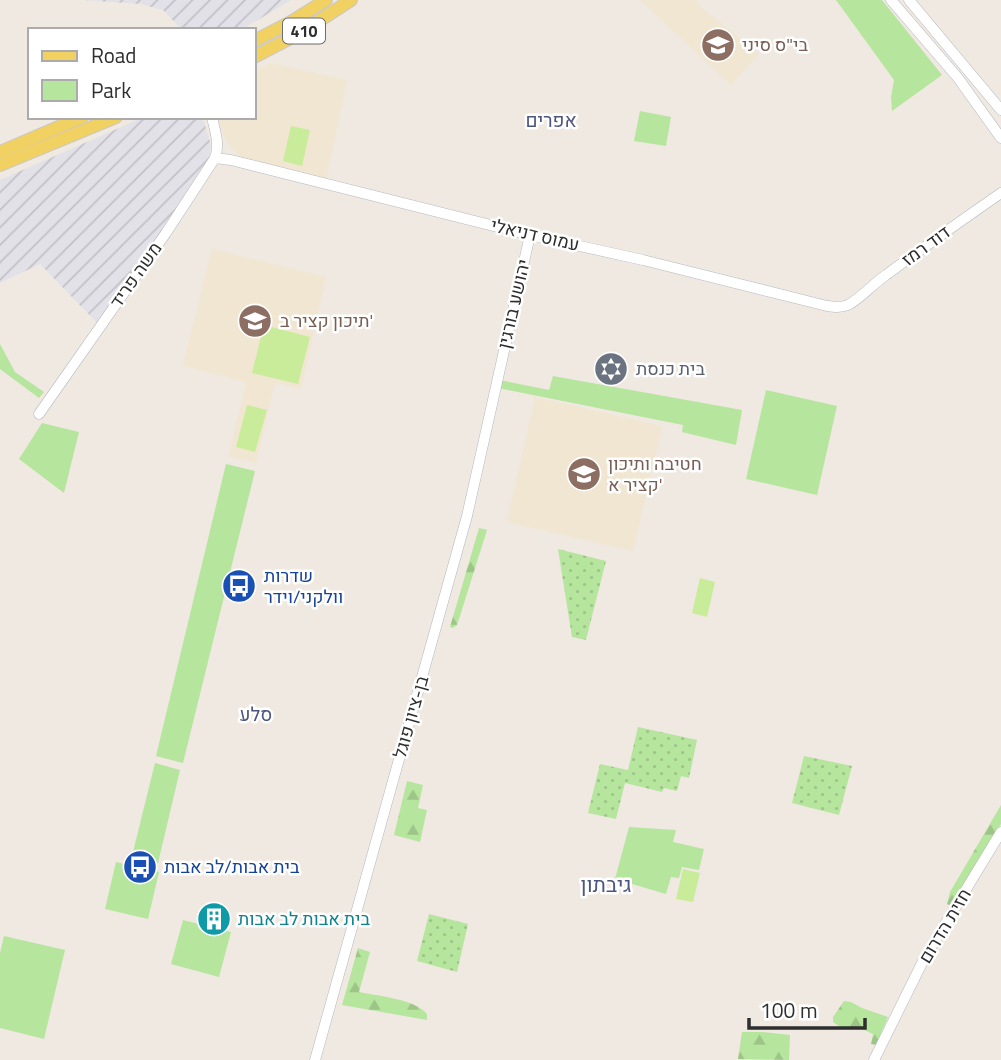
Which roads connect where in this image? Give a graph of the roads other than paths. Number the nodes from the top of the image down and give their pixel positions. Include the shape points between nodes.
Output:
1 (326, 0) edge
2 (351, 0) edge
3 (891, 0) edge
4 (909, 0) edge
5 (256, 40) edge
6 (256, 56) edge
7 (1001, 110) edge
8 (77, 119) edge
9 (111, 119) edge
10 (207, 119) edge
11 (212, 119) edge
12 (82, 132) junction
13 (216, 134) junction
14 (1001, 138) edge
15 (0, 152) edge
16 (215, 158) junction
17 (231, 160) junction
18 (0, 164) edge
19 (0, 173) edge
20 (998, 196) edge
21 (530, 235) junction
22 (853, 301) joint
23 (499, 373) joint
24 (39, 414) dead end
25 (1001, 832) edge
26 (315, 1060) edge
27 (874, 1060) edge

1 - 5 main road, 410
2 - 6 main road, 410
3 - 14 street via 964,85
4 - 7 street
8 - 15 main road
9 - 12 main road
10 - 13 street
11 - 13 street, משה פריד
12 - 18 main road
12 - 19 main road
13 - 16 street, משה פריד
13 - 17 street
16 - 17 street, עמוס דניאלי
16 - 24 street, משה פריד
17 - 21 street, עמוס דניאלי
20 - 22 street, דוד רמז
21 - 22 street, עמוס דניאלי via 827,306
21 - 23 street, יהושע בורגין
23 - 26 street, בן-ציון פוגל via 467,516
25 - 27 street, חזית הדרום via 925,957

